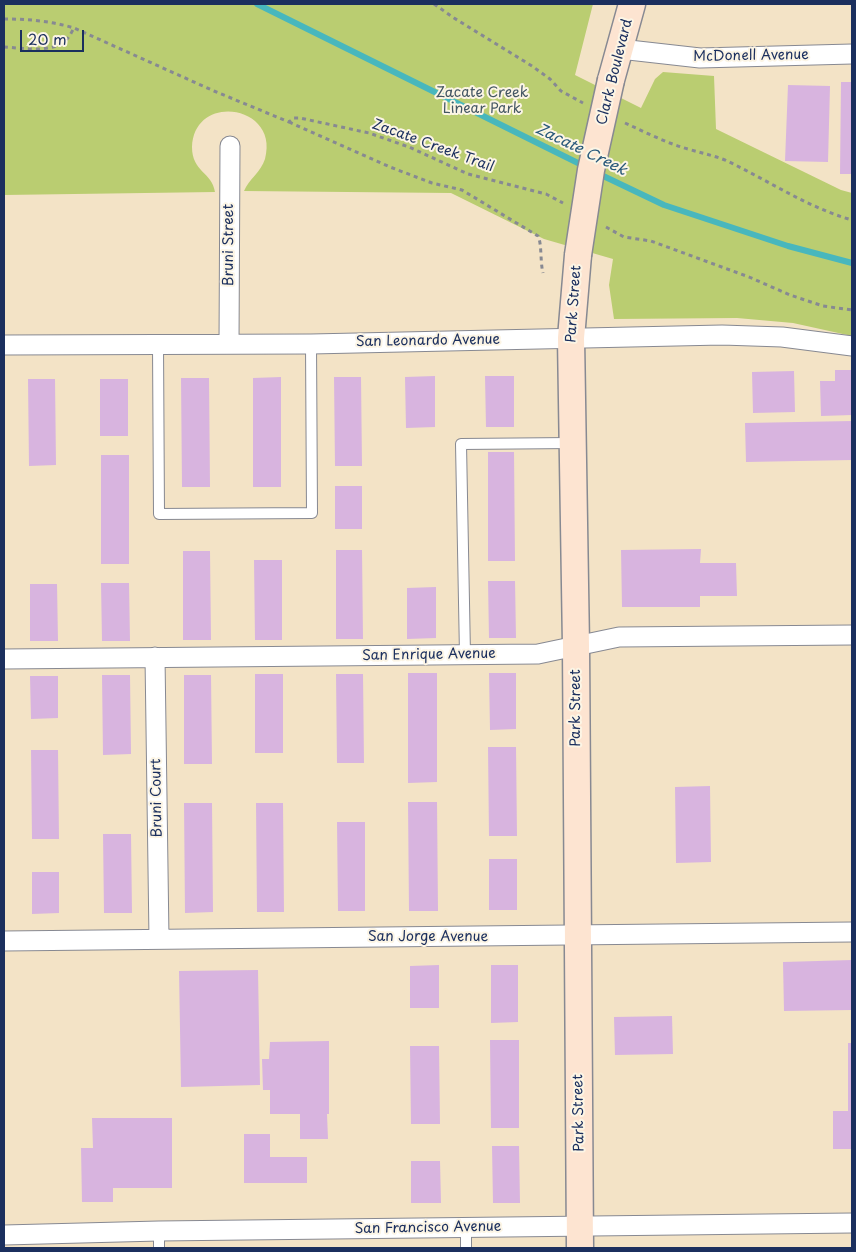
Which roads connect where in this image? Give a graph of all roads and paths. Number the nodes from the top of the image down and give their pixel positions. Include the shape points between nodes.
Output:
1 (434, 4) edge
2 (632, 4) edge
3 (4, 19) edge
4 (74, 28) junction
5 (4, 47) edge
6 (620, 49) junction
7 (852, 54) edge
8 (592, 107) dead end
9 (617, 119) dead end
10 (289, 122) junction
11 (230, 146) dead end
12 (591, 170) joint
13 (564, 203) dead end
14 (852, 220) edge
15 (598, 222) dead end
16 (543, 273) dead end
17 (852, 310) edge
18 (571, 338) junction
19 (229, 344) junction
20 (311, 344) junction
21 (4, 345) edge
22 (158, 345) junction
23 (852, 346) edge
24 (572, 443) junction
25 (852, 635) edge
26 (576, 646) junction
27 (465, 655) junction
28 (155, 657) junction
29 (4, 659) edge
30 (852, 932) edge
31 (577, 936) junction
32 (159, 939) junction
33 (4, 941) edge
34 (852, 1223) edge
35 (466, 1228) junction
36 (4, 1235) edge
37 (580, 1237) edge
38 (159, 1240) edge
39 (466, 1248) edge

1 - 8 path via 532,66 561,90
2 - 6 main road, Clark Boulevard
3 - 4 path, Zacate Creek Trail via 30,19
4 - 5 path via 60,44 39,50
4 - 10 path, Zacate Creek Trail
6 - 7 street, McDonell Avenue via 700,58
6 - 12 main road, Clark Boulevard, bridge
9 - 14 path via 687,149 724,160 808,204
10 - 13 path, Zacate Creek Trail via 300,118 368,133 409,147 468,174 546,194
10 - 16 path via 390,167 462,190 538,236
11 - 19 street, Bruni Street
12 - 18 main road, Park Street, bridge via 578,255
15 - 17 path via 624,237 651,241 749,277 790,296
18 - 20 street, San Leonardo Avenue
18 - 23 street, San Leonardo Avenue via 722,335 782,337
18 - 24 main road, Park Street
19 - 20 street, San Leonardo Avenue
19 - 22 street, San Leonardo Avenue
20 - 22 lane via 312,513 159,514
21 - 22 street, San Leonardo Avenue
24 - 26 main road, Park Street
24 - 27 lane via 461,444
25 - 26 street, San Enrique Avenue via 619,637
26 - 27 street, San Enrique Avenue via 538,654
26 - 31 main road, Park Street
27 - 28 street, San Enrique Avenue
28 - 29 street, San Enrique Avenue
28 - 32 street, Bruni Court
30 - 31 street, San Jorge Avenue
31 - 32 street, San Jorge Avenue
31 - 37 main road, Park Street
32 - 33 street, San Jorge Avenue
34 - 37 street, San Francisco Avenue
35 - 37 street, San Francisco Avenue
35 - 38 street, San Francisco Avenue
35 - 39 lane
36 - 38 street, San Francisco Avenue

